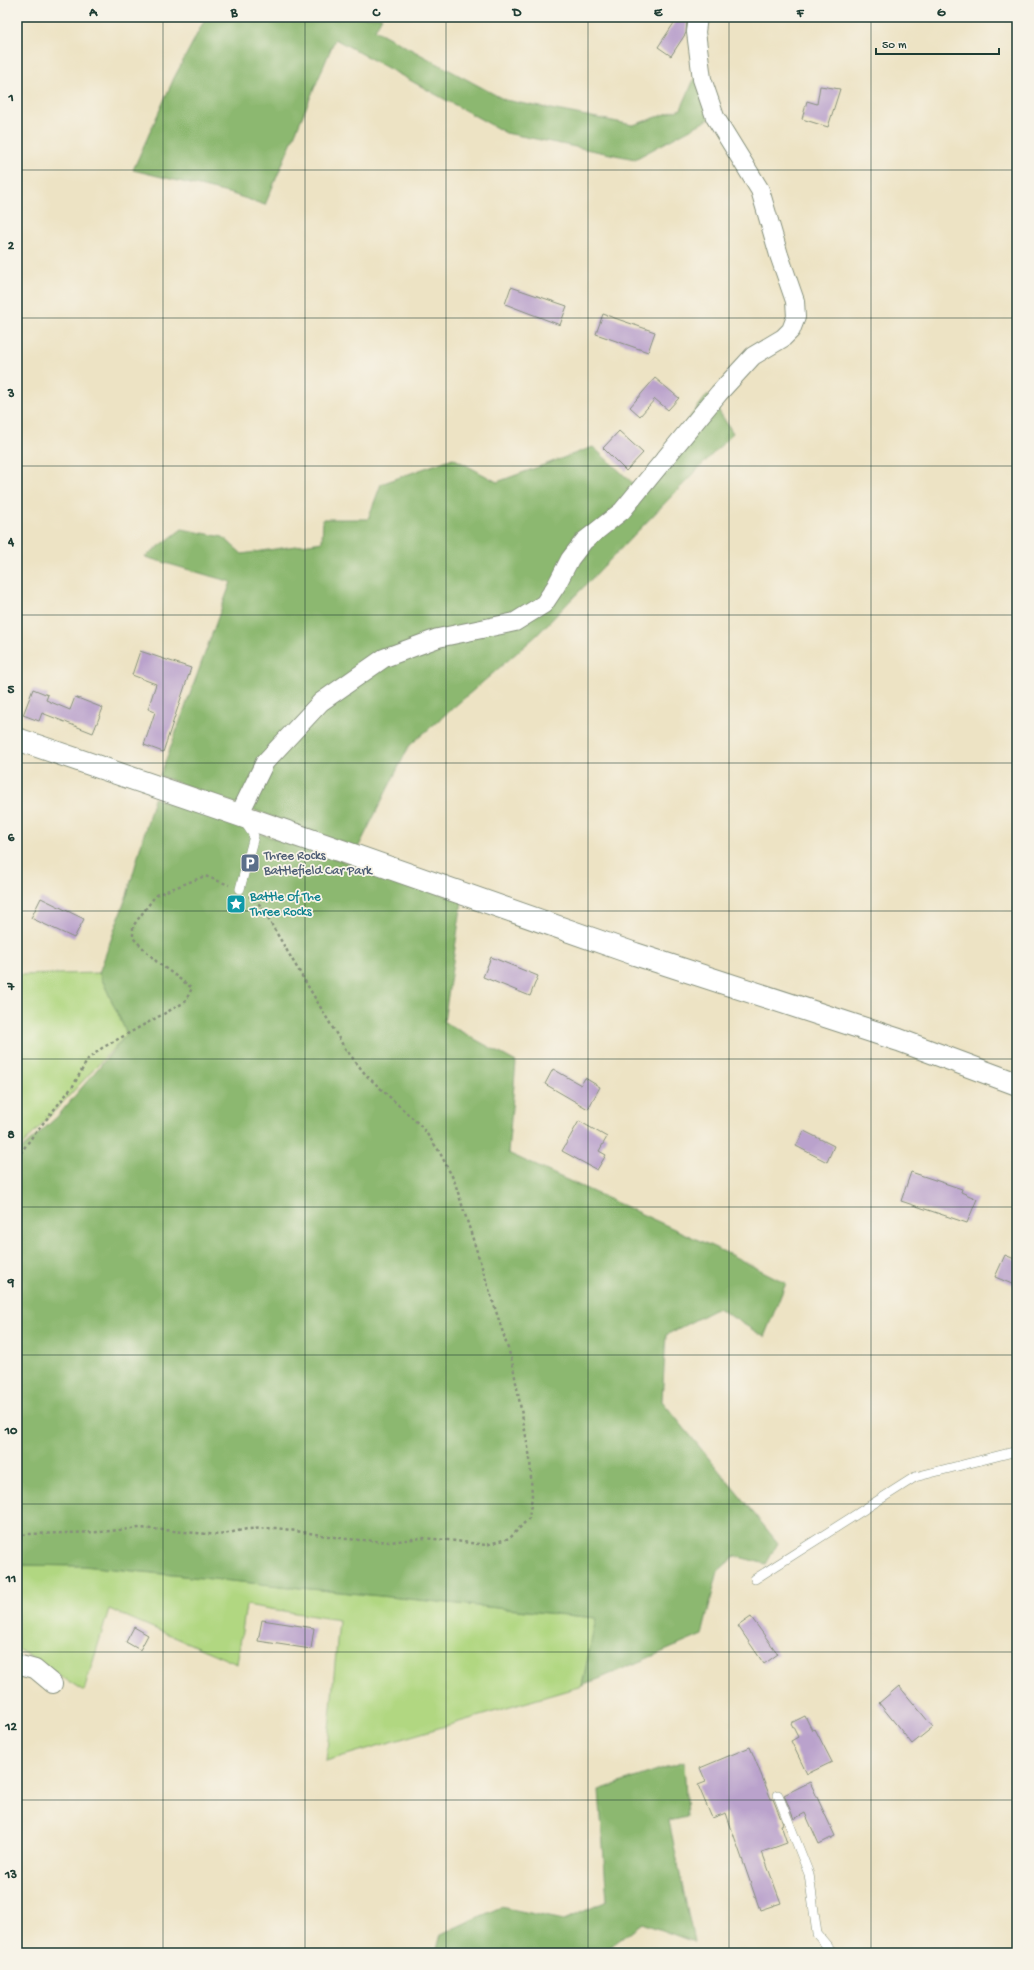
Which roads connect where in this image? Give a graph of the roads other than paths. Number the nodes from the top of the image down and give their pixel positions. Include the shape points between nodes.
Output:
1 (698, 17) edge
2 (17, 739) edge
3 (239, 815) junction
4 (240, 889) road end
5 (1017, 1084) edge
6 (1017, 1451) edge
7 (755, 1579) dead end
8 (17, 1664) edge
9 (52, 1684) dead end
10 (778, 1795) dead end
11 (833, 1953) edge

1 - 3 street via 696,32 702,79 715,117 760,190 795,301 796,317 791,330 783,338 753,356 719,393 622,511 584,541 570,559 544,604 515,622 438,638 384,658 321,702 265,762
2 - 3 street
3 - 4 lane via 254,836
3 - 5 street via 635,954 899,1040
6 - 7 lane via 915,1477
8 - 9 street via 35,1669
10 - 11 lane via 809,1874 817,1934

